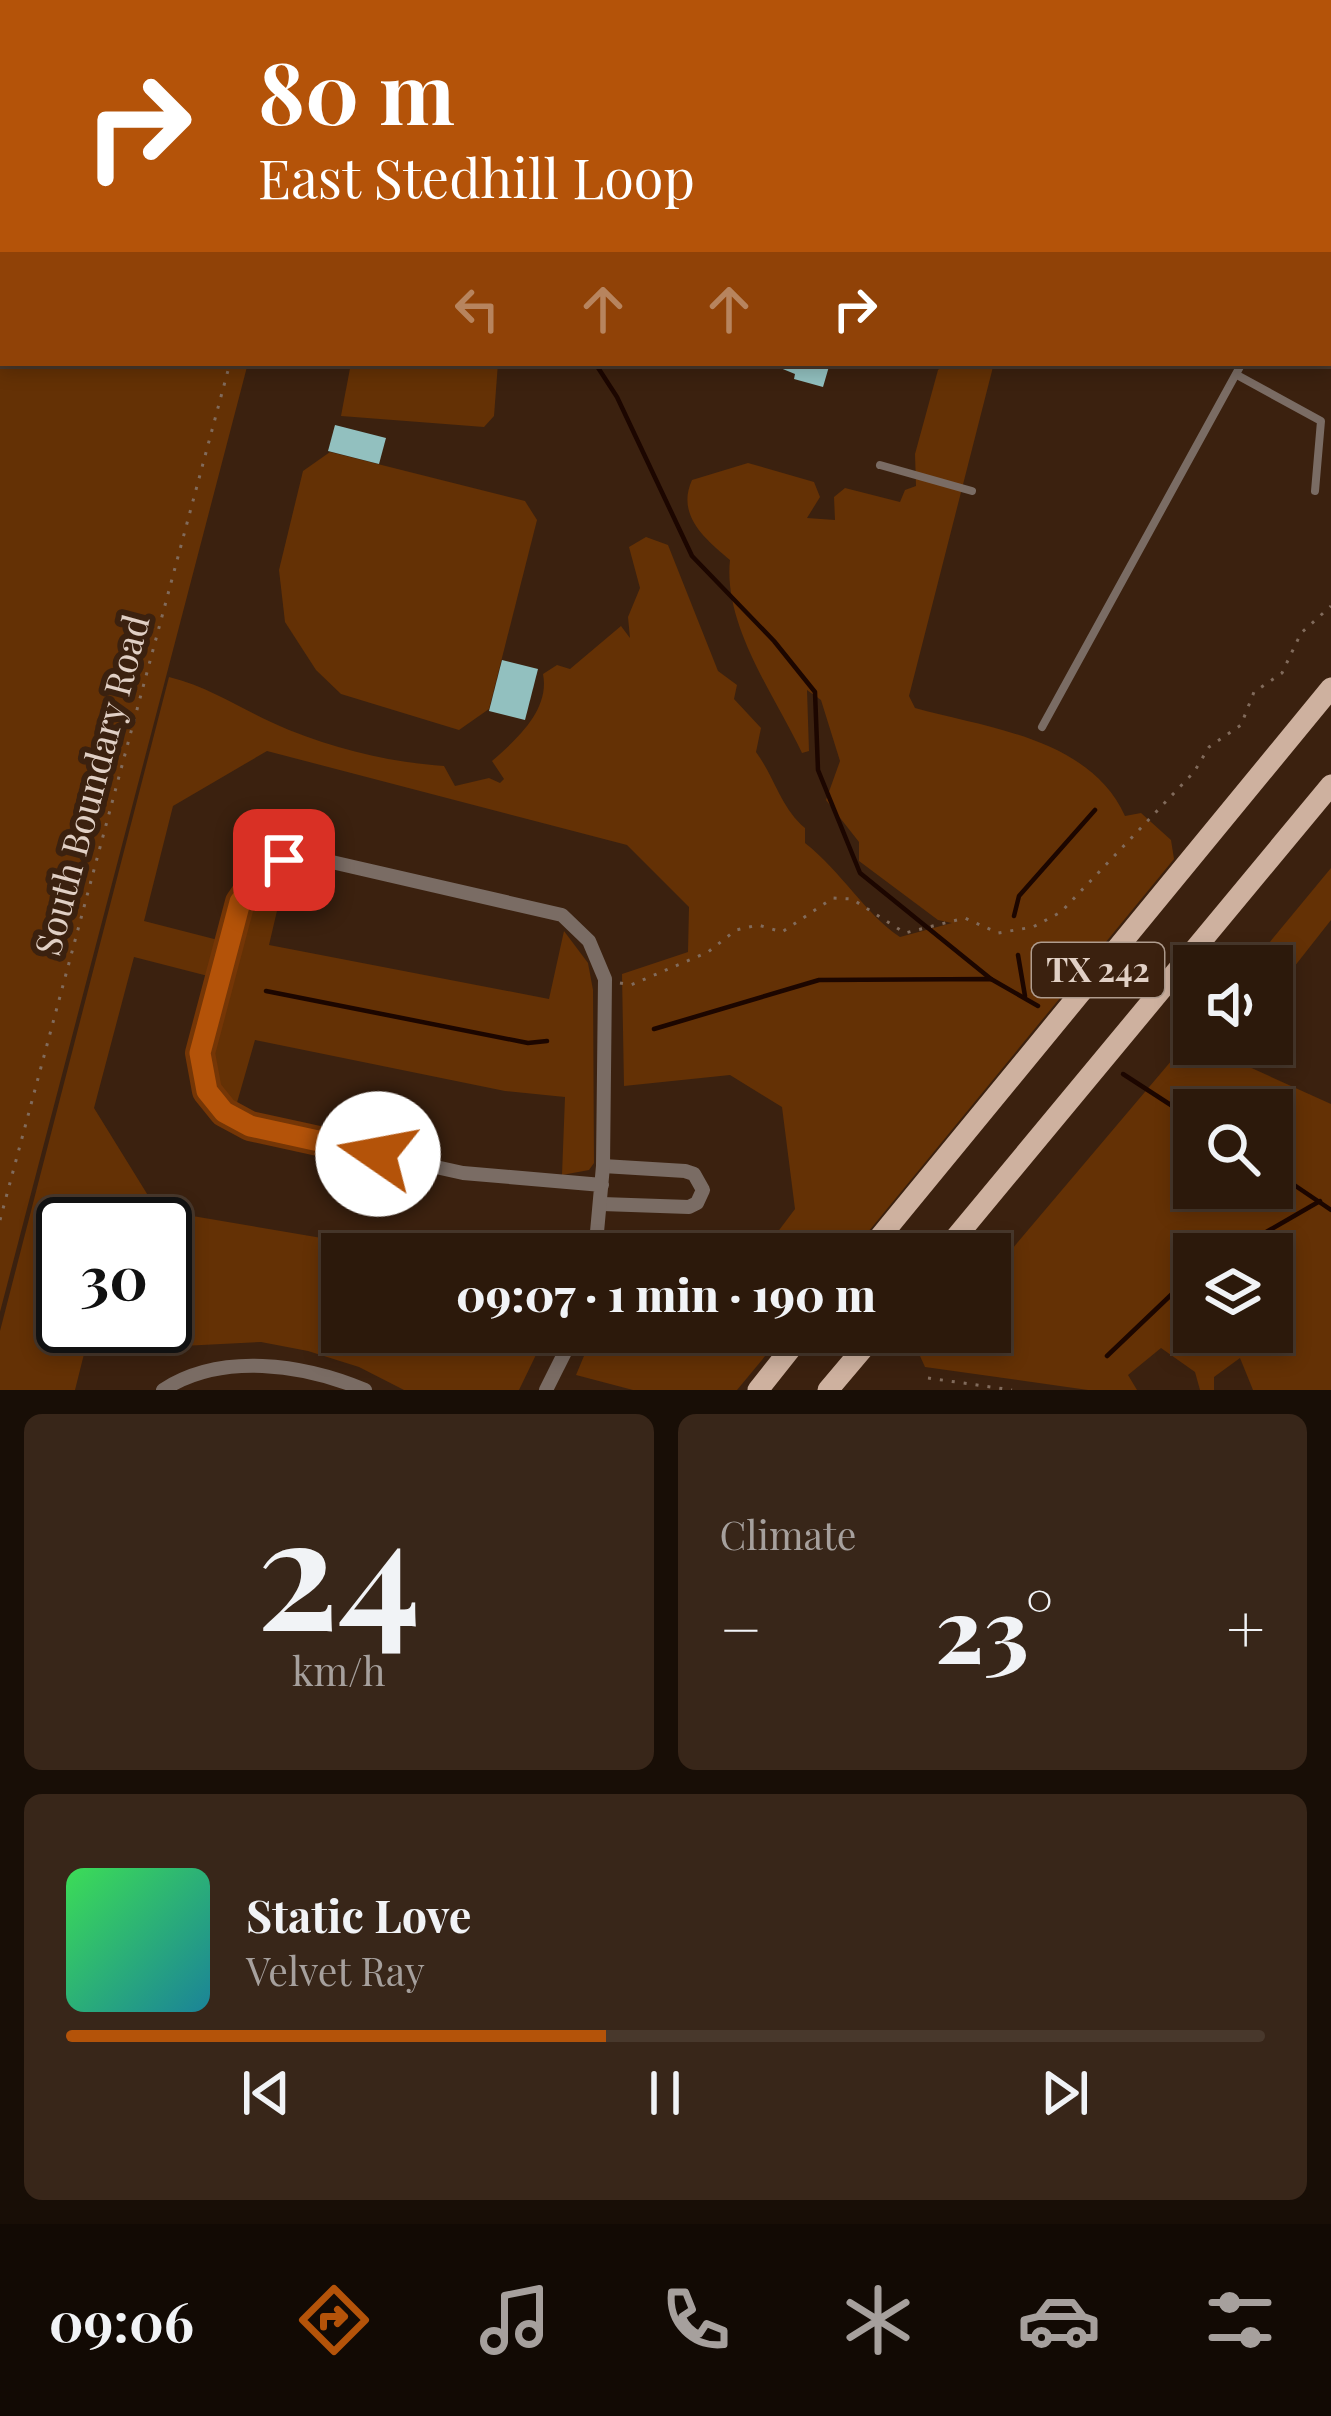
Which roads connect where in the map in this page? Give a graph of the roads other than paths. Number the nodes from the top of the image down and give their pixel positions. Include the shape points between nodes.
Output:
1 (1241, 366) edge
2 (1237, 375) junction
3 (880, 465) dead end
4 (972, 491) dead end
5 (1315, 491) dead end
6 (1331, 688) edge
7 (1042, 727) dead end
8 (1331, 785) edge
9 (603, 1166) junction
10 (602, 1185) junction
11 (602, 1204) junction
12 (598, 1233) edge
13 (883, 1233) edge
14 (959, 1233) edge
15 (564, 1353) edge
16 (787, 1353) edge
17 (859, 1353) edge
18 (163, 1390) edge
19 (364, 1390) edge
20 (546, 1390) edge
21 (758, 1390) edge
22 (828, 1390) edge

1 - 2 lane
2 - 5 lane via 1321,421
2 - 7 lane
3 - 4 lane
6 - 13 main road, TX 242
8 - 14 main road, TX 242
9 - 10 street
9 - 10 street via 604,979 589,941 562,915 310,857 284,860 258,876 240,902 200,1053 207,1091 224,1112 250,1126 463,1173
9 - 11 street via 685,1171 703,1190 689,1207
10 - 11 street
11 - 12 street
15 - 20 street
16 - 21 main road
17 - 22 main road
18 - 19 street via 192,1371 246,1367 298,1369

